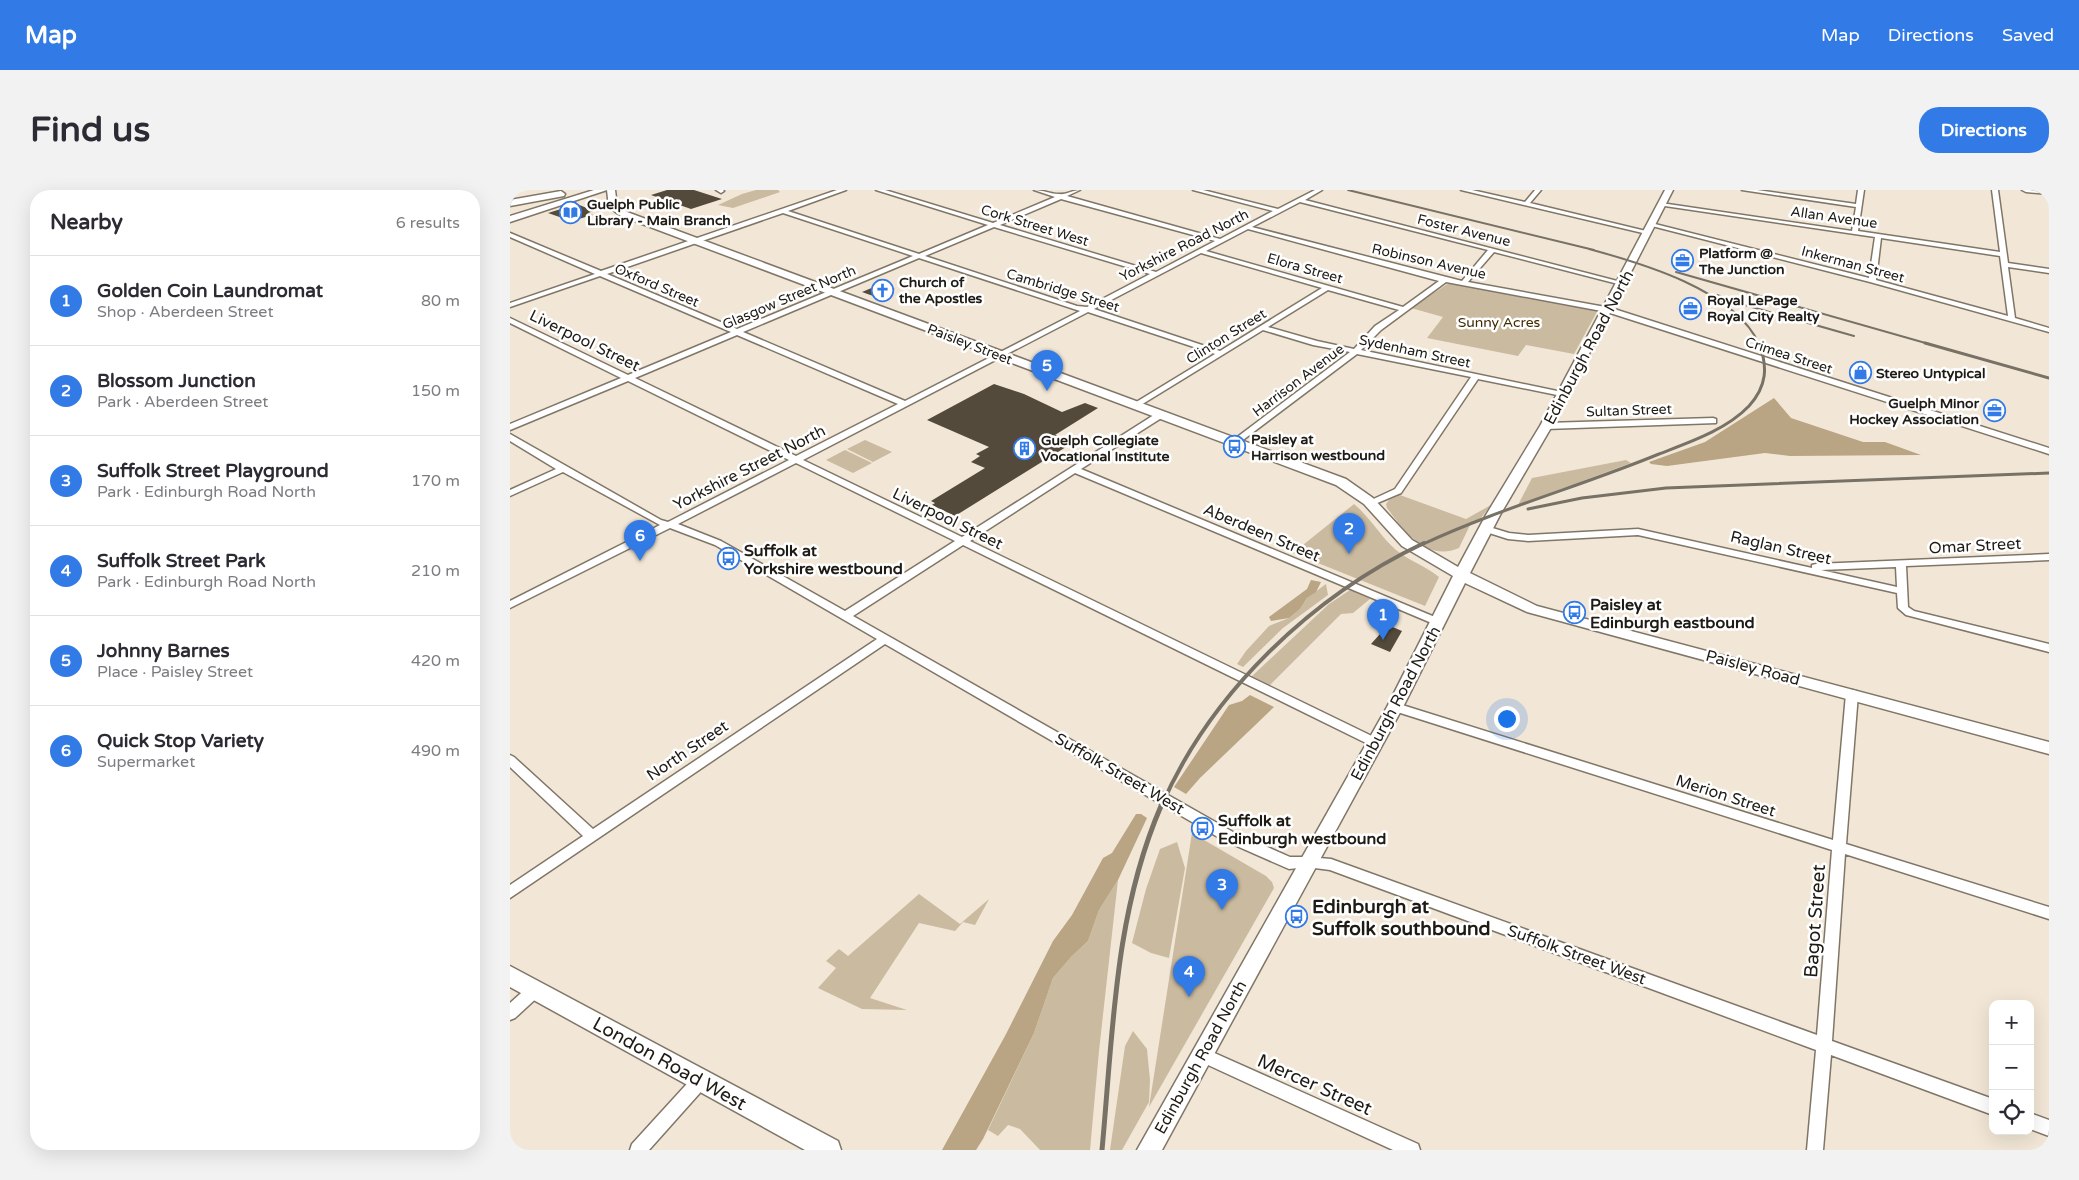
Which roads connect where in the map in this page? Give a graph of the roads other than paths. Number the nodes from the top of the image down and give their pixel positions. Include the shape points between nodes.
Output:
1 (586, 190) edge
2 (603, 190) edge
3 (611, 190) edge
4 (843, 190) edge
5 (879, 190) edge
6 (1037, 190) edge
7 (1077, 190) edge
8 (1196, 190) edge
9 (1319, 190) edge
10 (1464, 190) edge
11 (1538, 190) edge
12 (1669, 190) edge
13 (1745, 190) edge
14 (1862, 190) edge
15 (1995, 190) edge
16 (2026, 190) edge
17 (2049, 192) edge
18 (1062, 196) junction
19 (1300, 200) junction
20 (510, 203) edge
21 (1527, 204) junction
22 (1661, 205) junction
23 (1859, 206) junction
24 (783, 211) junction
25 (1279, 211) junction
26 (510, 219) edge
27 (994, 225) junction
28 (1246, 227) junction
29 (1649, 229) junction
30 (1855, 233) junction
31 (510, 235) edge
32 (1878, 236) junction
33 (696, 241) junction
34 (1221, 241) junction
35 (1492, 250) junction
36 (1200, 251) junction
37 (2003, 254) junction
38 (919, 256) junction
39 (2005, 265) junction
40 (2049, 272) edge
41 (600, 274) junction
42 (1156, 274) junction
43 (1445, 280) junction
44 (1622, 282) junction
45 (1872, 282) junction
46 (1464, 283) junction
47 (1328, 287) junction
48 (834, 292) junction
49 (510, 305) edge
50 (1404, 308) junction
51 (1087, 310) junction
52 (1608, 310) junction
53 (510, 320) edge
54 (2012, 320) junction
55 (1263, 328) junction
56 (2049, 330) edge
57 (737, 332) junction
58 (1356, 351) junction
59 (1222, 354) junction
60 (1000, 355) junction
61 (1476, 376) junction
62 (629, 378) junction
63 (1562, 394) junction
64 (904, 404) junction
65 (1136, 406) junction
66 (1160, 415) junction
67 (1713, 421) dead end
68 (1546, 426) junction
69 (510, 427) edge
70 (510, 437) edge
71 (1235, 443) junction
72 (2049, 451) edge
73 (797, 460) junction
74 (563, 469) junction
75 (1075, 470) junction
76 (510, 493) edge
77 (1372, 502) junction
78 (669, 524) junction
79 (1486, 529) junction
80 (962, 542) junction
81 (2049, 557) edge
82 (1902, 564) junction
83 (1802, 567) junction
84 (1462, 575) junction
85 (1901, 591) junction
86 (510, 604) edge
87 (846, 615) junction
88 (1438, 622) junction
89 (886, 638) junction
90 (2049, 648) edge
91 (1852, 694) junction
92 (1394, 707) junction
93 (1374, 742) junction
94 (2049, 748) edge
95 (510, 760) edge
96 (591, 835) junction
97 (1838, 848) junction
98 (1308, 862) junction
99 (510, 892) edge
100 (2049, 913) edge
101 (510, 976) edge
102 (535, 990) junction
103 (510, 1013) edge
104 (1825, 1045) junction
105 (1201, 1054) junction
106 (701, 1080) junction
107 (1989, 1106) edge
108 (2034, 1123) edge
109 (2049, 1128) edge
110 (638, 1150) edge
111 (829, 1150) edge
112 (1149, 1150) edge
113 (1412, 1150) edge
114 (1815, 1150) edge

1 - 20 main road
2 - 26 main road
3 - 33 main road, Paisley Street via 612,205 620,212
4 - 24 street
5 - 27 street, Cork Street West
6 - 18 street
7 - 18 street, Glasgow Street North
8 - 25 street
9 - 19 street
10 - 21 street, Inkerman Street
11 - 21 street
12 - 22 main road, Edinburgh Road North
13 - 23 street
14 - 23 street
15 - 37 street
16 - 17 main road
18 - 27 street, Glasgow Street North
18 - 34 street
19 - 25 street, Yorkshire Road North
19 - 35 street, Foster Avenue
21 - 29 street, Inkerman Street
22 - 29 main road, Edinburgh Road North
22 - 30 street, Allan Avenue
23 - 30 street
24 - 33 street
24 - 38 street, Cambridge Street
25 - 28 street, Yorkshire Road North
27 - 38 street, Glasgow Street North
27 - 42 street, Cork Street West
28 - 34 street, Yorkshire Road North
28 - 43 street, Robinson Avenue
29 - 44 main road, Edinburgh Road North
29 - 45 street, Inkerman Street
30 - 32 street, Allan Avenue
31 - 41 street, Oxford Street
32 - 37 street, Allan Avenue
32 - 45 street
33 - 41 street
33 - 48 main road, Paisley Street
34 - 36 street, Yorkshire Road North
35 - 44 street, Foster Avenue
35 - 46 street
36 - 42 street, Yorkshire Road North
36 - 47 street, Elora Street
37 - 39 street
38 - 48 street, Glasgow Street North
38 - 51 street, Cambridge Street
39 - 40 street
39 - 54 street
41 - 49 street
41 - 57 street, Oxford Street
42 - 51 street, Yorkshire Road North
43 - 46 street, Robinson Avenue
43 - 50 street, Harrison Avenue
44 - 52 main road, Edinburgh Road North
45 - 54 street, Inkerman Street
46 - 52 street, Robinson Avenue
47 - 50 street, Elora Street
47 - 55 street, Clinton Street
48 - 57 street, Glasgow Street North
48 - 60 main road, Paisley Street
50 - 58 street, Harrison Avenue
51 - 59 street, Cambridge Street
51 - 60 street, Yorkshire Road North
52 - 63 main road, Edinburgh Road North
52 - 72 street, Crimea Street
53 - 62 street, Liverpool Street
54 - 56 street, Inkerman Street
55 - 58 street, Sydenham Street
55 - 59 street, Clinton Street
57 - 62 street, Glasgow Street North
57 - 64 street, Oxford Street
58 - 61 street, Sydenham Street
58 - 71 street, Harrison Avenue
59 - 65 street, Clinton Street
60 - 64 street, Yorkshire Street North
60 - 65 main road, Paisley Street
61 - 63 street, Sydenham Street
61 - 77 street via 1398,491
62 - 69 street, Glasgow Street North
62 - 73 street, Liverpool Street
63 - 68 main road, Edinburgh Road North
64 - 73 street, Yorkshire Street North
65 - 66 main road, Paisley Street
66 - 71 main road, Paisley Street
66 - 75 street
67 - 68 street, Sultan Street
68 - 79 main road, Edinburgh Road North
70 - 74 street, Suffolk Street West
71 - 77 main road, Paisley Street via 1341,482
73 - 78 street, Yorkshire Street North
73 - 80 street, Liverpool Street
74 - 76 street
74 - 78 street, Suffolk Street West via 658,522
75 - 80 street
75 - 88 street, Aberdeen Street
77 - 84 main road, Paisley Street via 1408,543
78 - 86 street, Yorkshire Street North
78 - 87 street, Suffolk Street West via 718,543
79 - 83 street, Raglan Street via 1528,538 1638,532
79 - 84 main road, Edinburgh Road North
80 - 87 street
80 - 93 street, Liverpool Street
81 - 82 street, Omar Street
82 - 83 street, Omar Street
82 - 85 street
83 - 85 street, Raglan Street
84 - 88 main road, Edinburgh Road North
84 - 91 main road, Paisley Road via 1506,600 1532,609
85 - 90 street via 1903,608 1917,616
87 - 89 street, Suffolk Street West
88 - 92 main road, Edinburgh Road North
89 - 96 street, North Street
89 - 98 street, Suffolk Street West via 1228,836 1289,863
91 - 94 main road, Paisley Road
91 - 97 street, Bagot Street
92 - 93 main road, Edinburgh Road North
92 - 97 street, Merion Street
93 - 98 main road, Edinburgh Road North
95 - 96 street
96 - 99 street, North Street
97 - 100 street, Merion Street
97 - 104 street, Bagot Street
98 - 104 street, Suffolk Street West via 1331,864
98 - 105 main road, Edinburgh Road North
101 - 102 main road, London Road West
102 - 103 street
102 - 106 main road, London Road West
104 - 107 street, Suffolk Street West
104 - 114 street, Bagot Street
105 - 112 main road, Edinburgh Road North
105 - 113 street, Mercer Street
106 - 110 street
106 - 111 main road, London Road West
108 - 109 street

